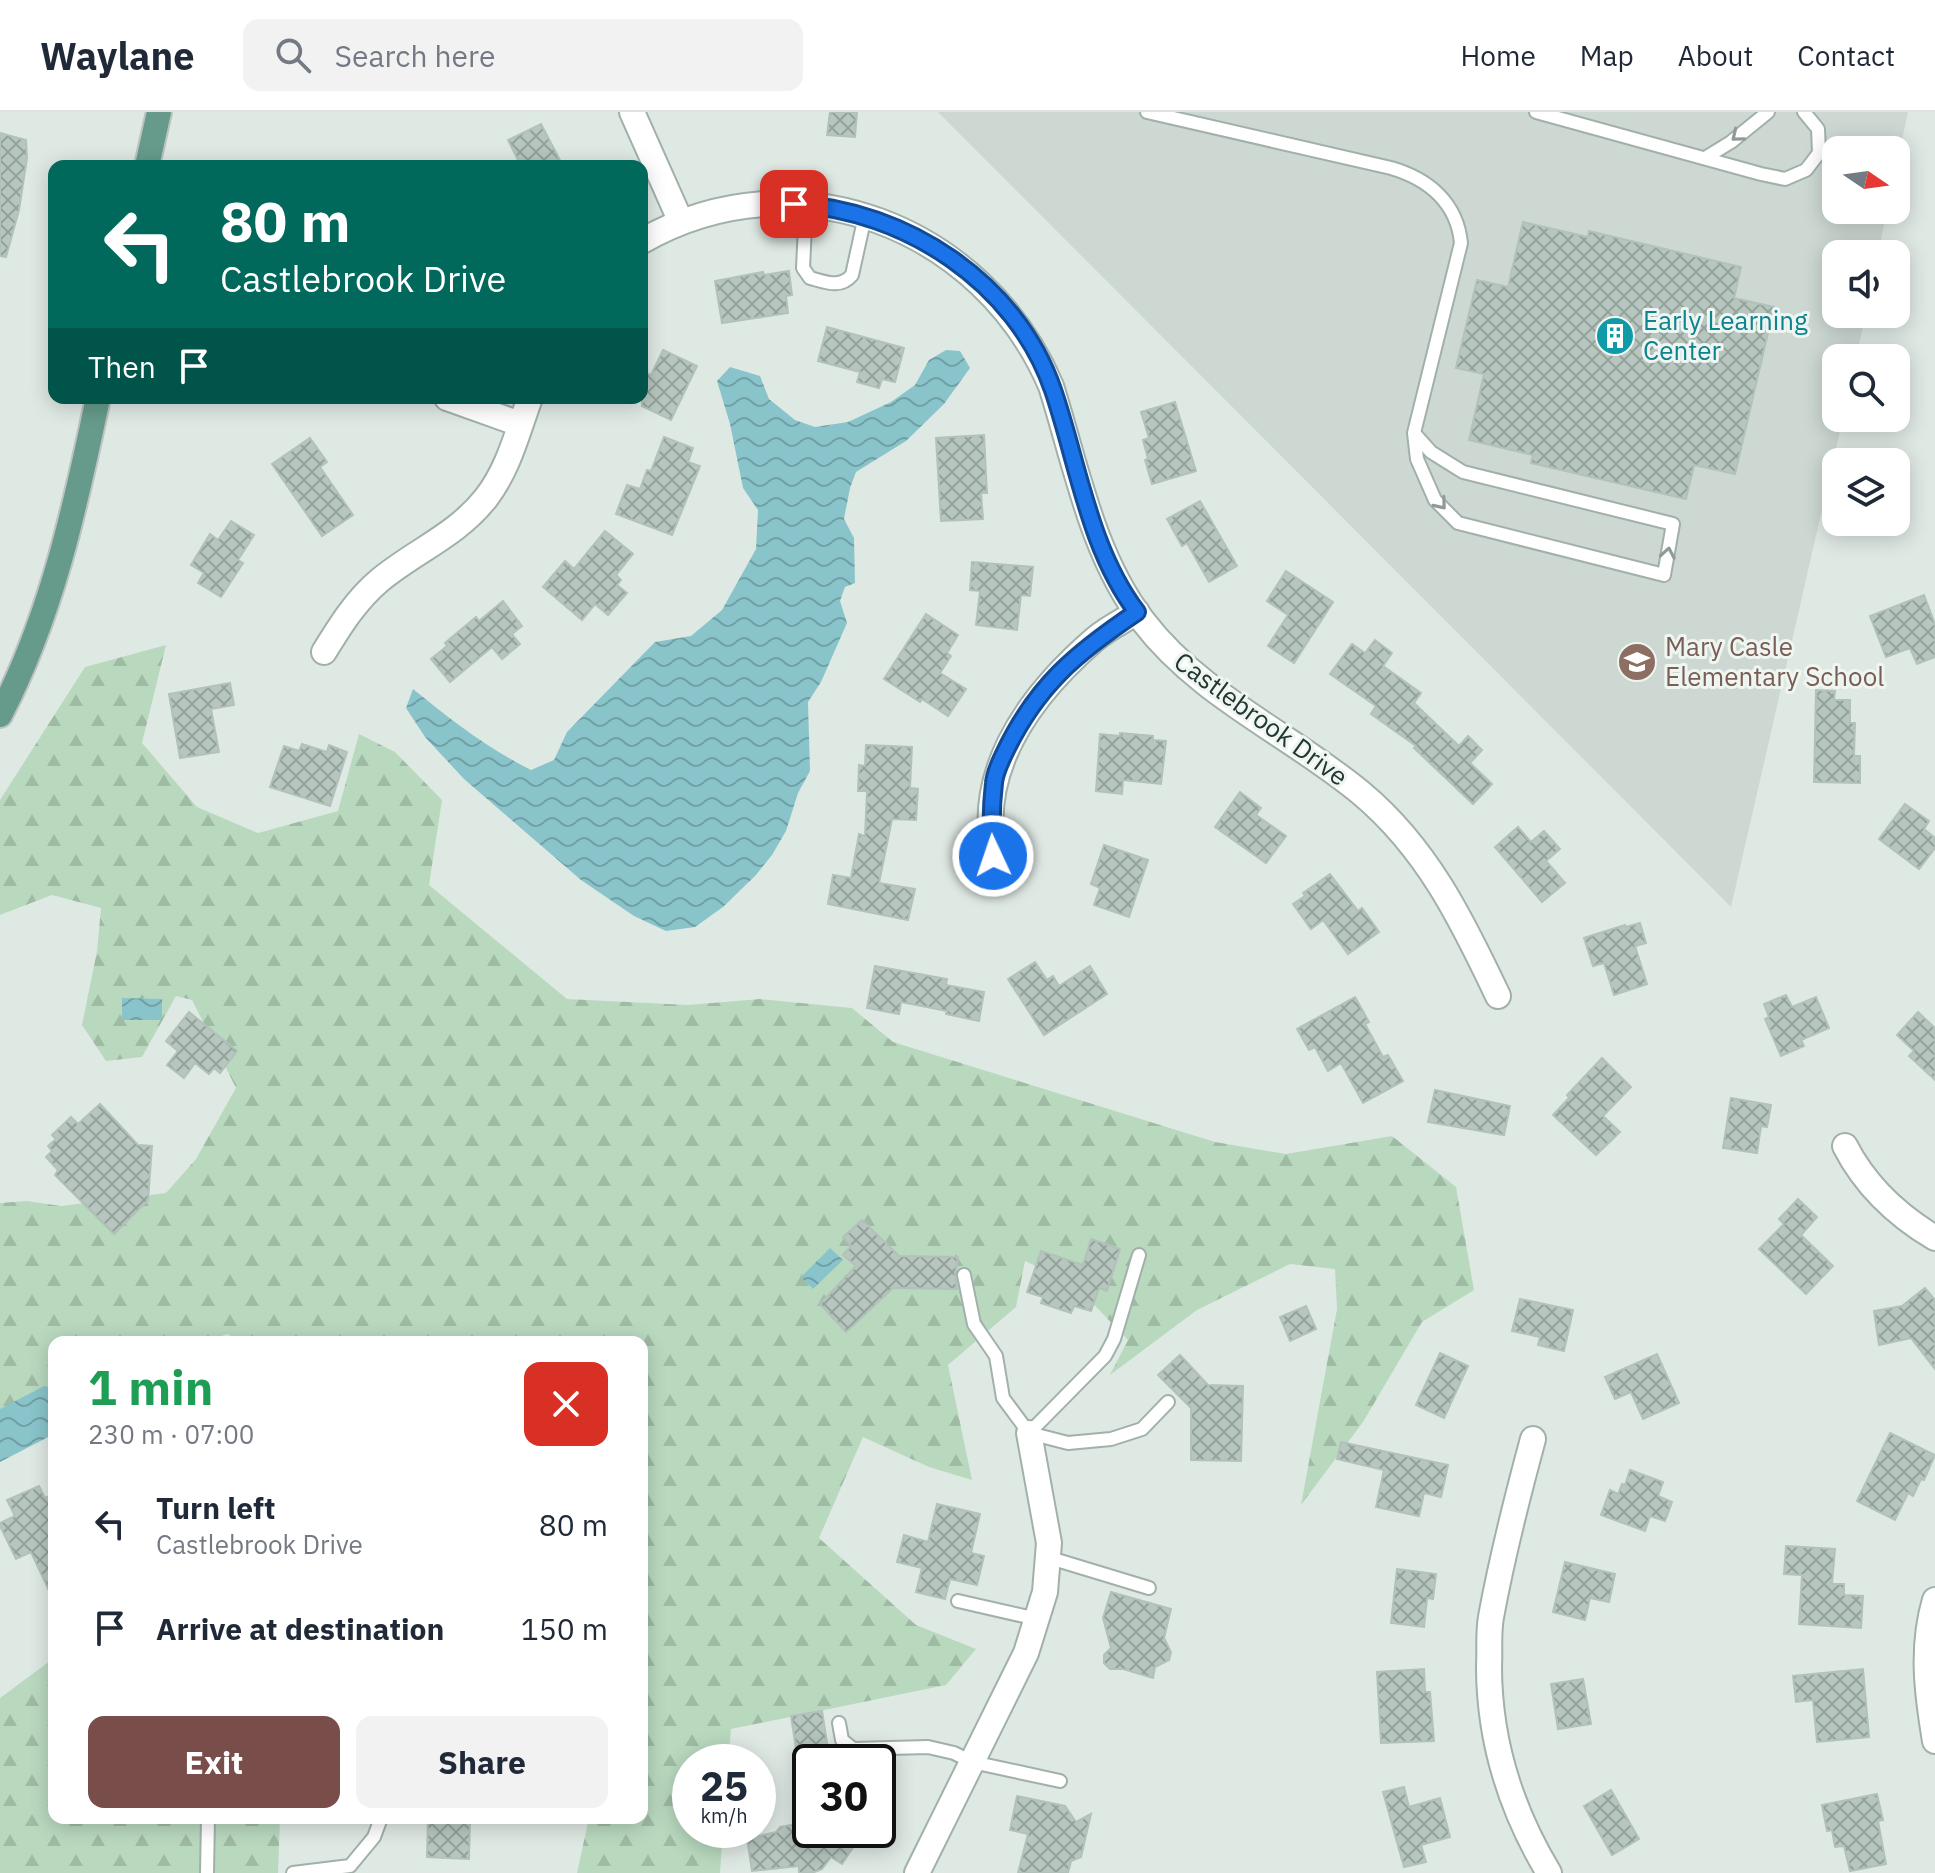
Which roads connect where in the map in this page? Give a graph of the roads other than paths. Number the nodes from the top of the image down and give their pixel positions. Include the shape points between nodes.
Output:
1 (159, 112) edge
2 (632, 112) edge
3 (1147, 112) edge
4 (1536, 112) edge
5 (1768, 112) edge
6 (1804, 112) edge
7 (1705, 158) junction
8 (148, 160) edge
9 (806, 205) junction
10 (865, 216) junction
11 (681, 222) junction
12 (648, 238) edge
13 (97, 404) edge
14 (464, 404) edge
15 (528, 404) edge
16 (520, 424) junction
17 (1414, 433) junction
18 (1137, 612) junction
19 (324, 652) dead end
20 (0, 715) edge
21 (999, 873) dead end
22 (1498, 996) dead end
23 (1845, 1146) dead end
24 (1935, 1238) edge
25 (1139, 1255) dead end
26 (964, 1275) dead end
27 (1168, 1402) dead end
28 (1029, 1433) junction
29 (1533, 1439) dead end
30 (1048, 1560) junction
31 (1149, 1588) dead end
32 (1935, 1600) edge
33 (958, 1601) dead end
34 (1037, 1619) junction
35 (1932, 1703) edge
36 (839, 1723) dead end
37 (1935, 1741) edge
38 (972, 1762) junction
39 (1060, 1781) dead end
40 (208, 1824) edge
41 (379, 1824) edge
42 (207, 1873) edge
43 (293, 1873) edge
44 (917, 1873) edge
45 (1549, 1873) edge

1 - 8 main road
2 - 11 street
3 - 17 lane via 1391,168 1435,190 1459,225 1461,243
4 - 7 lane
5 -> 7 lane
6 - 7 lane via 1818,129 1819,153 1806,170 1785,179
9 - 10 street, Castlebrook Drive
9 - 10 lane via 803,268 810,278 839,285 852,275
9 - 11 street, Castlebrook Drive via 742,207
10 - 18 street, Castlebrook Drive via 949,257 1017,323 1051,386 1099,538
11 - 12 street, Castlebrook Drive
13 - 20 main road via 57,576 31,650
14 - 16 street
15 - 16 street
16 - 19 street via 503,472 485,500 462,525 379,581 337,627
17 -> 17 lane via 1417,459 1435,500 1458,523 1664,575 1673,524 1463,472 1431,452
18 - 21 street via 1061,669 1009,743 996,772 990,822
18 - 22 street, Castlebrook Drive via 1186,669 1334,772 1403,833 1451,899
23 - 24 street via 1887,1203
25 - 28 lane via 1105,1356
26 - 28 lane via 974,1324 996,1356 1003,1398
27 - 28 lane via 1142,1429 1111,1439 1068,1443
28 - 30 street
29 - 45 street via 1498,1574 1489,1675 1494,1732 1508,1786
30 - 31 lane
30 - 34 street
32 - 35 street via 1925,1670
33 - 34 lane
34 - 38 street via 1026,1653
35 - 37 street
36 - 38 lane via 842,1740 853,1749 928,1747
38 - 39 lane
38 - 44 street
40 - 42 lane
41 - 43 lane via 350,1866

